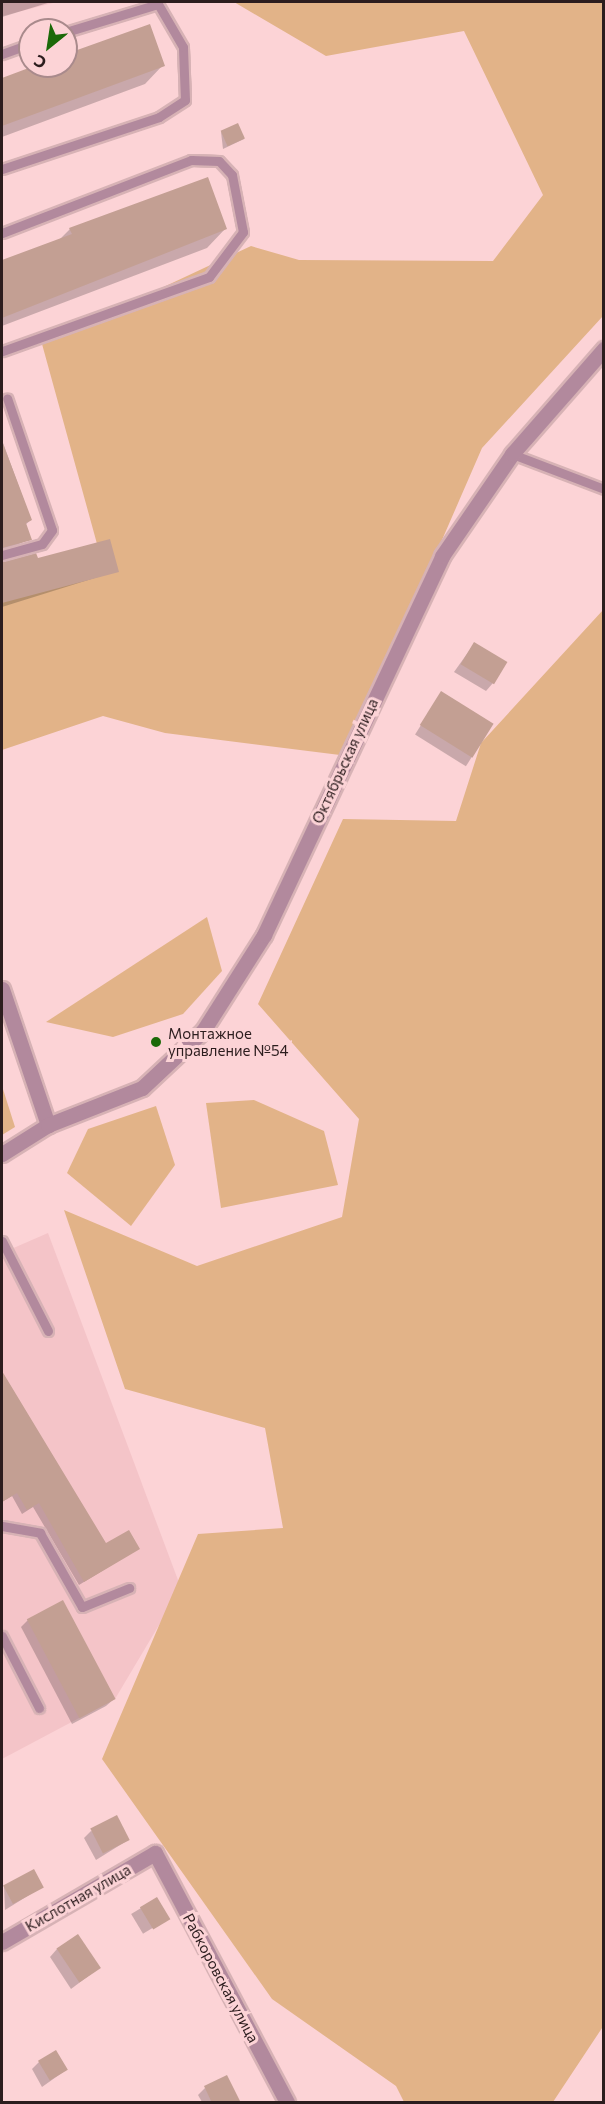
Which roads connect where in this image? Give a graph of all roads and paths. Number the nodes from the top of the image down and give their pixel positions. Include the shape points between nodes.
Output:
1 (78, 28) edge
2 (18, 48) edge
3 (2, 54) edge
4 (2, 169) edge
5 (2, 233) edge
6 (603, 349) edge
7 (2, 351) edge
8 (7, 398) dead end
9 (512, 454) junction
10 (603, 489) edge
11 (2, 555) edge
12 (2, 989) edge
13 (48, 1125) junction
14 (2, 1154) edge
15 (2, 1241) edge
16 (48, 1330) dead end
17 (2, 1526) edge
18 (129, 1588) dead end
19 (2, 1636) edge
20 (39, 1708) dead end
21 (154, 1853) joint
22 (2, 1942) edge
23 (287, 2103) edge

1 - 4 lane via 158,4 183,47 185,100 159,117
2 - 3 lane
5 - 7 lane via 191,160 219,161 232,176 243,232 209,277
6 - 9 street, Октябрьская улица
8 - 11 lane via 52,530 42,544
9 - 10 lane
9 - 13 street, Октябрьская улица via 442,556 264,935 203,1031 142,1088
12 - 13 street
13 - 14 street, Октябрьская улица
15 - 16 lane
17 - 18 lane via 40,1533 82,1607
19 - 20 lane
21 - 22 street, Кислотная улица
21 - 23 street, Рабкоровская улица

